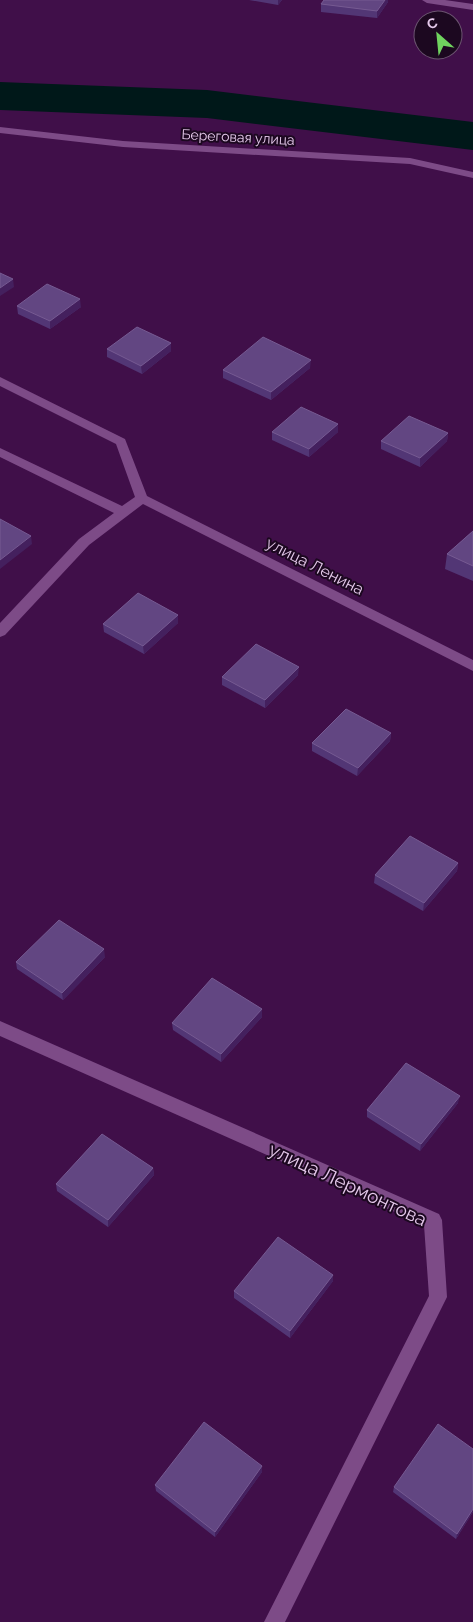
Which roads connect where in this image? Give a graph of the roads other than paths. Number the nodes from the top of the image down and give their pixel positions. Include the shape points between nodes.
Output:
1 (427, 0) edge
2 (473, 8) edge
3 (0, 130) edge
4 (473, 175) edge
5 (0, 381) edge
6 (0, 452) edge
7 (142, 498) junction
8 (122, 512) junction
9 (0, 632) edge
10 (473, 666) edge
11 (0, 1028) edge
12 (274, 1622) edge

1 - 2 street
3 - 4 street, Береговая улица via 123,144 410,161
5 - 7 street via 122,442
6 - 8 street
7 - 8 street
7 - 10 street, улица Ленина
8 - 9 street via 84,542
11 - 12 street, улица Лермонтова via 433,1220 438,1297

